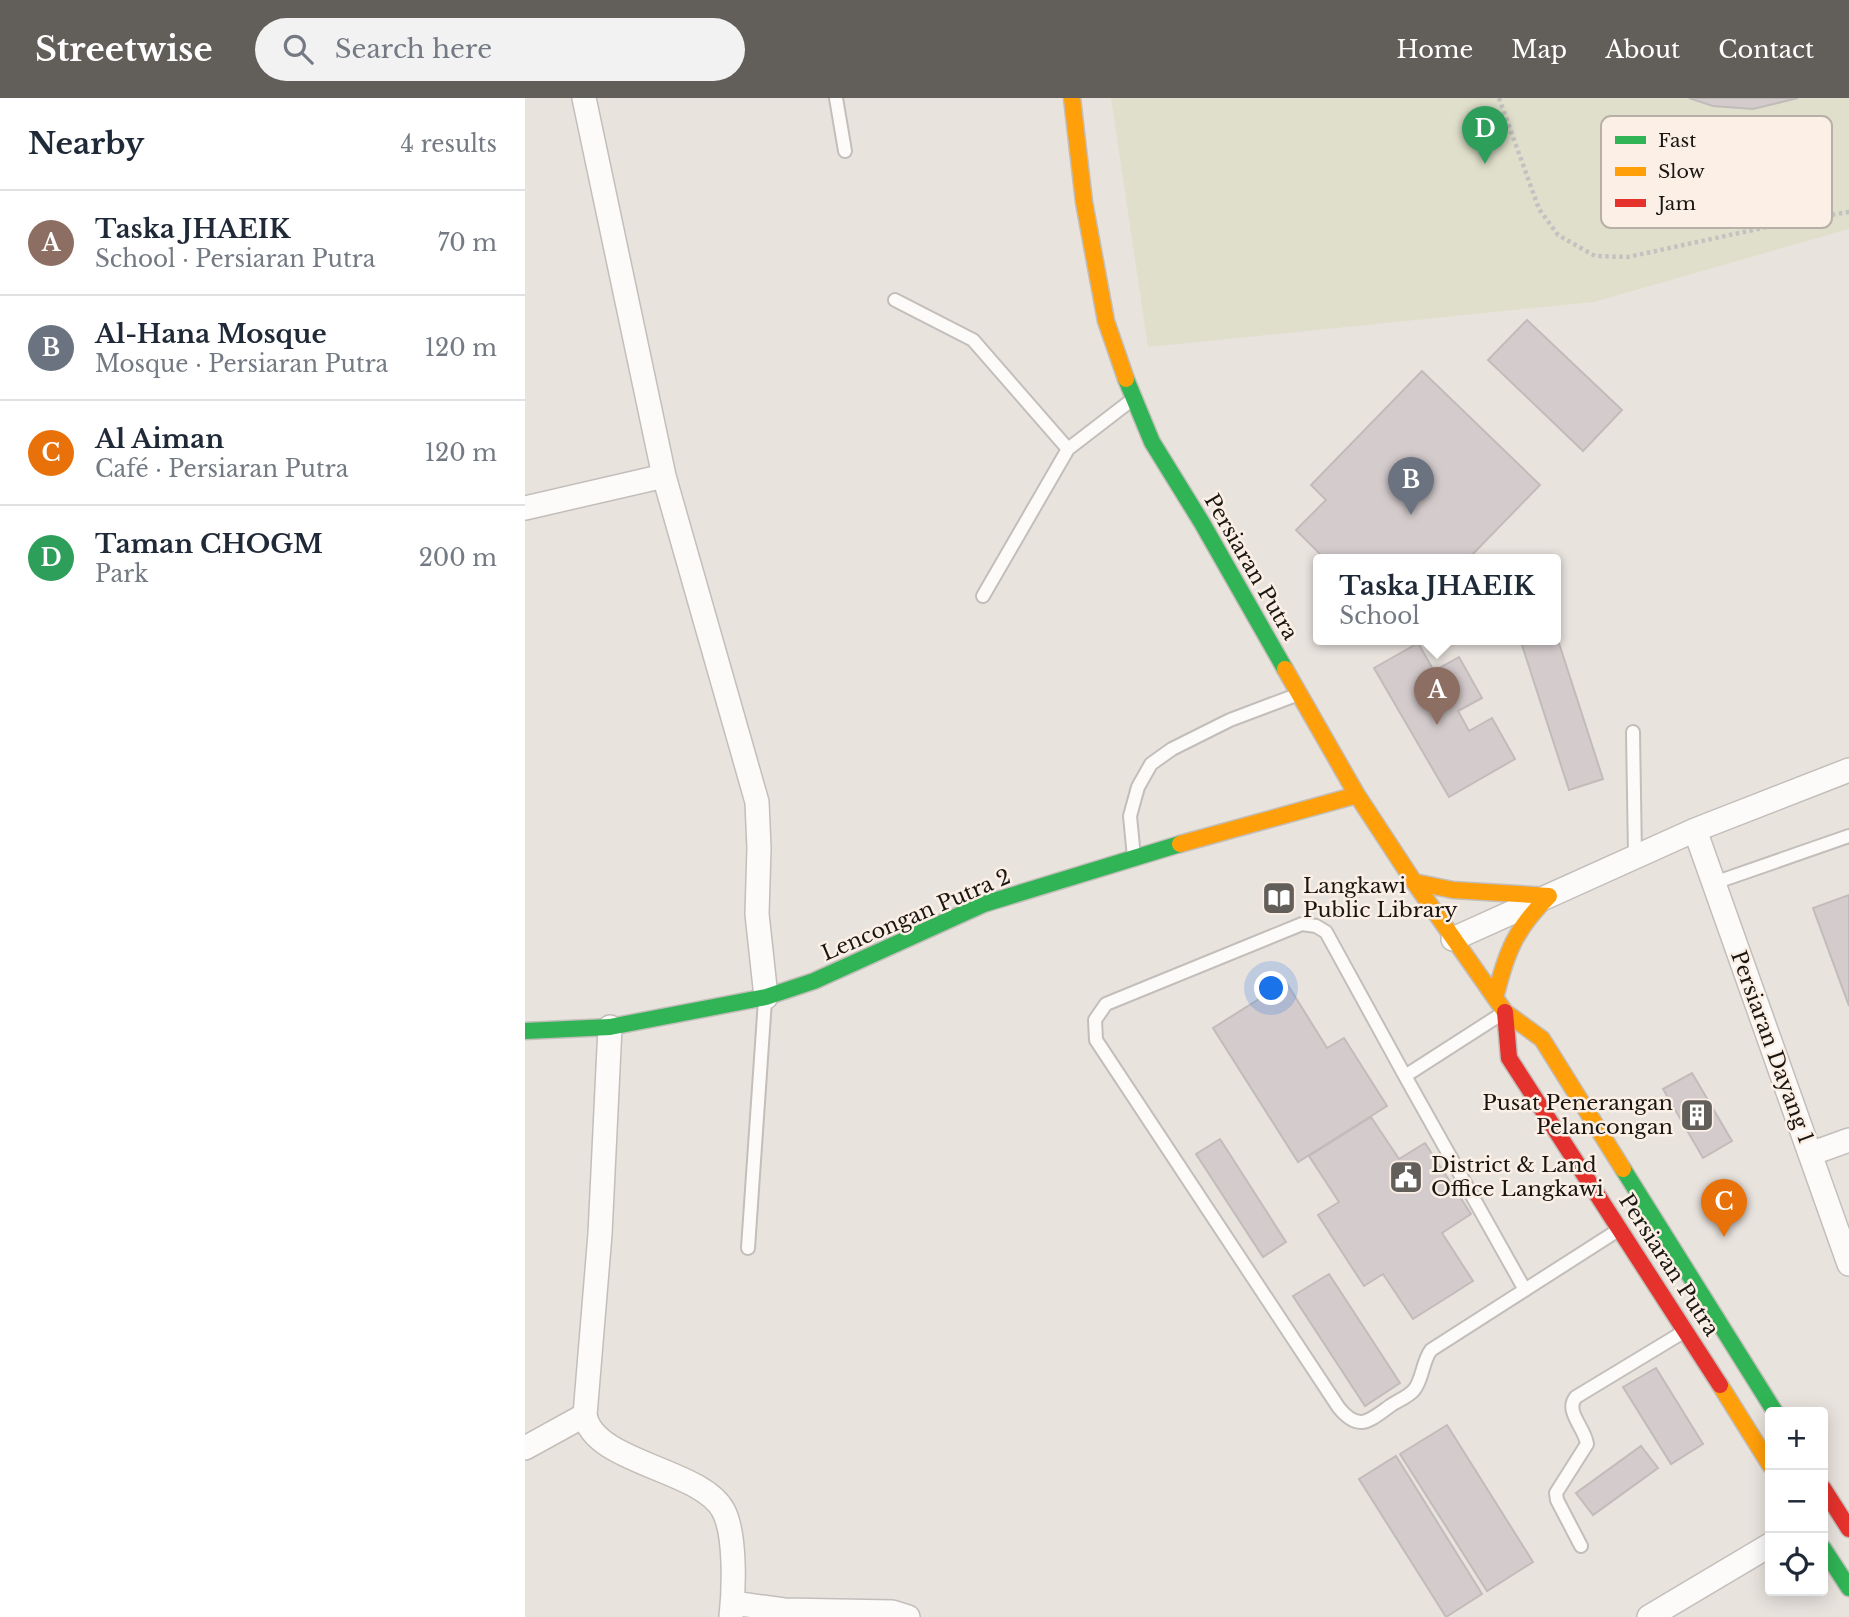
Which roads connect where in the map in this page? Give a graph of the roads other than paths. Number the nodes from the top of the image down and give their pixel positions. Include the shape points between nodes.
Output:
1 (584, 98) edge
2 (836, 98) edge
3 (1072, 98) edge
4 (845, 151) dead end
5 (895, 300) dead end
6 (1133, 399) junction
7 (1068, 449) junction
8 (664, 476) junction
9 (525, 508) edge
10 (983, 596) dead end
11 (1299, 694) junction
12 (1633, 732) dead end
13 (1849, 770) edge
14 (1357, 795) junction
15 (1695, 830) junction
16 (1849, 836) edge
17 (1635, 856) junction
18 (1134, 857) junction
19 (1414, 882) junction
20 (1714, 883) junction
21 (1549, 896) junction
22 (1453, 939) junction
23 (766, 997) junction
24 (1495, 998) junction
25 (1505, 1012) junction
26 (610, 1027) junction
27 (525, 1031) edge
28 (1405, 1076) junction
29 (1849, 1140) edge
30 (1810, 1154) junction
31 (1620, 1229) junction
32 (748, 1248) dead end
33 (1849, 1264) edge
34 (1525, 1290) junction
35 (1686, 1330) junction
36 (1773, 1407) edge
37 (585, 1415) junction
38 (525, 1448) edge
39 (1765, 1457) edge
40 (1828, 1496) edge
41 (1849, 1529) edge
42 (1581, 1546) dead end
43 (1765, 1548) edge
44 (1828, 1556) edge
45 (1849, 1588) edge
46 (732, 1610) edge
47 (908, 1617) edge
48 (1649, 1617) edge

1 - 8 street
2 - 4 lane
3 - 6 main road, Persiaran Putra via 1105,321
5 - 7 lane via 973,340
6 - 7 lane
6 - 11 main road, Persiaran Putra via 1152,442
7 - 10 lane
8 - 9 street
8 - 23 street via 757,802 757,914
11 - 14 main road, Persiaran Putra
11 - 18 lane via 1230,720 1151,764 1130,816
12 - 17 lane
13 - 15 street
14 - 18 main road, Lencongan Putra 2
14 - 19 main road, Persiaran Putra
15 - 17 street
15 - 20 street, Persiaran Dayang 1
16 - 20 lane
17 - 21 street
18 - 23 main road, Lencongan Putra 2 via 985,904 814,981
19 - 21 main road via 1453,890
19 - 22 main road, Persiaran Putra
20 - 30 street, Persiaran Dayang 1
21 - 22 street
21 - 24 main road via 1530,914 1505,952
22 - 24 main road, Persiaran Putra
23 - 26 main road, Lencongan Putra 2
23 - 32 lane
24 - 25 main road, Persiaran Putra
25 - 28 lane
25 - 31 main road, Persiaran Putra via 1509,1058
25 - 36 main road, Persiaran Putra via 1542,1039
26 - 27 main road, Lencongan Putra 2
26 - 37 street
28 - 34 lane
28 - 34 lane via 1326,932 1316,926 1301,924 1106,1004 1095,1020 1095,1040 1348,1419 1369,1421 1414,1390 1431,1350
29 - 30 street
30 - 33 street, Persiaran Dayang 1
31 - 34 lane
31 - 35 main road, Persiaran Putra
35 - 39 main road, Persiaran Putra
35 - 42 lane via 1572,1403 1587,1444 1556,1493
37 - 38 street
37 - 46 street via 587,1427 602,1442 706,1492 723,1509 732,1546
40 - 41 main road
43 - 48 street
44 - 45 main road
46 - 47 street via 892,1612

